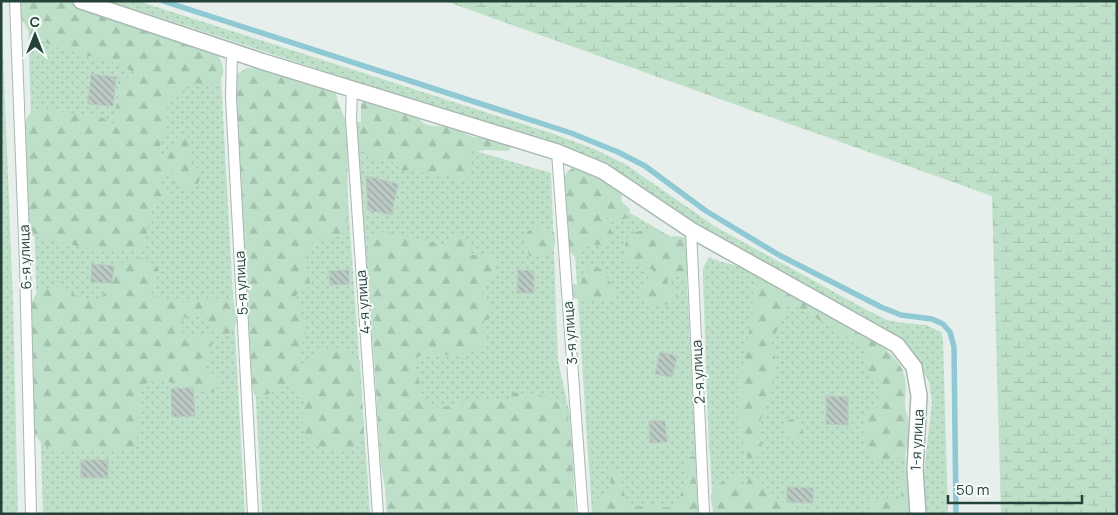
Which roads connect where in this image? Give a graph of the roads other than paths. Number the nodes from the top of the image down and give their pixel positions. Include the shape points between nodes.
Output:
1 (15, 1) edge
2 (81, 1) edge
3 (232, 51) junction
4 (352, 89) junction
5 (557, 152) junction
6 (691, 230) junction
7 (30, 514) edge
8 (253, 514) edge
9 (378, 514) edge
10 (582, 514) edge
11 (704, 514) edge
12 (918, 514) edge

1 - 7 lane, 6-я улица
2 - 3 street
3 - 4 street
3 - 8 lane, 5-я улица via 231,97
4 - 5 street
4 - 9 lane, 4-я улица via 351,119
5 - 6 street via 603,171
5 - 10 lane, 3-я улица
6 - 11 lane, 2-я улица
6 - 12 street, 1-я улица via 897,345 914,367 920,396 915,469

